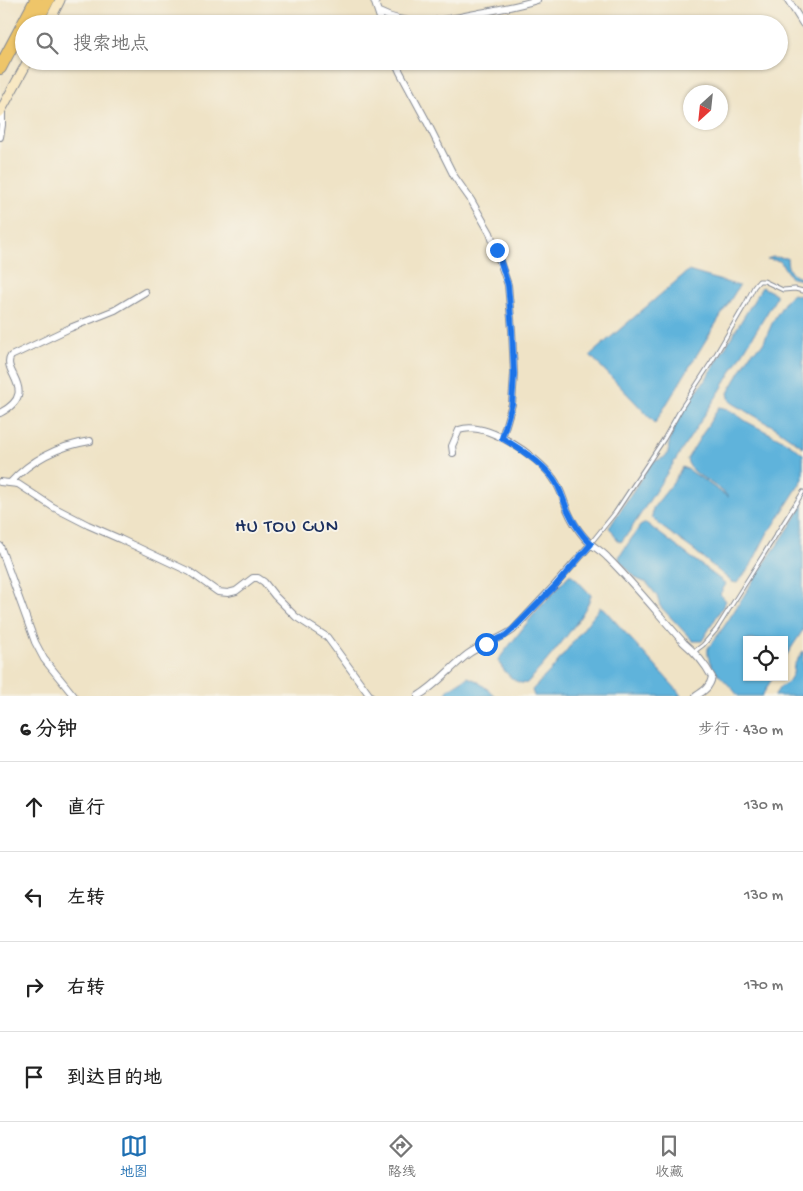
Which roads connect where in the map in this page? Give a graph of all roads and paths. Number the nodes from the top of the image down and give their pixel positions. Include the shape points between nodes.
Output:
1 (36, 0) edge
2 (48, 0) edge
3 (60, 0) edge
4 (374, 0) edge
5 (537, 0) edge
6 (788, 0) edge
7 (378, 12) junction
8 (28, 15) edge
9 (40, 15) edge
10 (52, 15) edge
11 (379, 15) edge
12 (387, 15) edge
13 (469, 15) edge
14 (803, 24) edge
15 (15, 40) edge
16 (15, 50) edge
17 (0, 69) edge
18 (23, 70) edge
19 (399, 70) edge
20 (1, 110) edge
21 (0, 137) edge
22 (803, 291) edge
23 (145, 292) dead end
24 (0, 413) edge
25 (502, 438) junction
26 (90, 441) dead end
27 (453, 453) dead end
28 (0, 482) edge
29 (10, 483) junction
30 (803, 492) edge
31 (591, 544) junction
32 (0, 546) edge
33 (694, 652) junction
34 (74, 696) edge
35 (370, 696) edge
36 (418, 696) edge
37 (696, 696) edge

1 - 8 highway
2 - 9 highway
3 - 10 main road
4 - 7 street
5 - 13 street
6 - 14 street
7 - 11 street
7 - 12 street
15 - 17 highway
16 - 17 highway
18 - 20 main road
19 - 25 street via 454,176 490,233 508,285 514,374 512,404
20 - 21 street
22 - 31 lane via 783,290 764,281 754,287 664,439
23 - 24 street via 115,310 11,356 8,366 18,395 10,407
25 - 27 street via 466,427 458,430
25 - 31 street via 552,477 568,512
26 - 29 street via 50,451 29,464
28 - 29 street
29 - 35 street via 18,484 88,525 190,572 218,592 236,591 253,578 258,578 296,616 328,637
30 - 33 lane via 716,630
31 - 33 street via 607,557
31 - 36 street via 512,630 469,653
32 - 34 street via 35,642 44,659
33 - 37 street via 712,678 709,686

